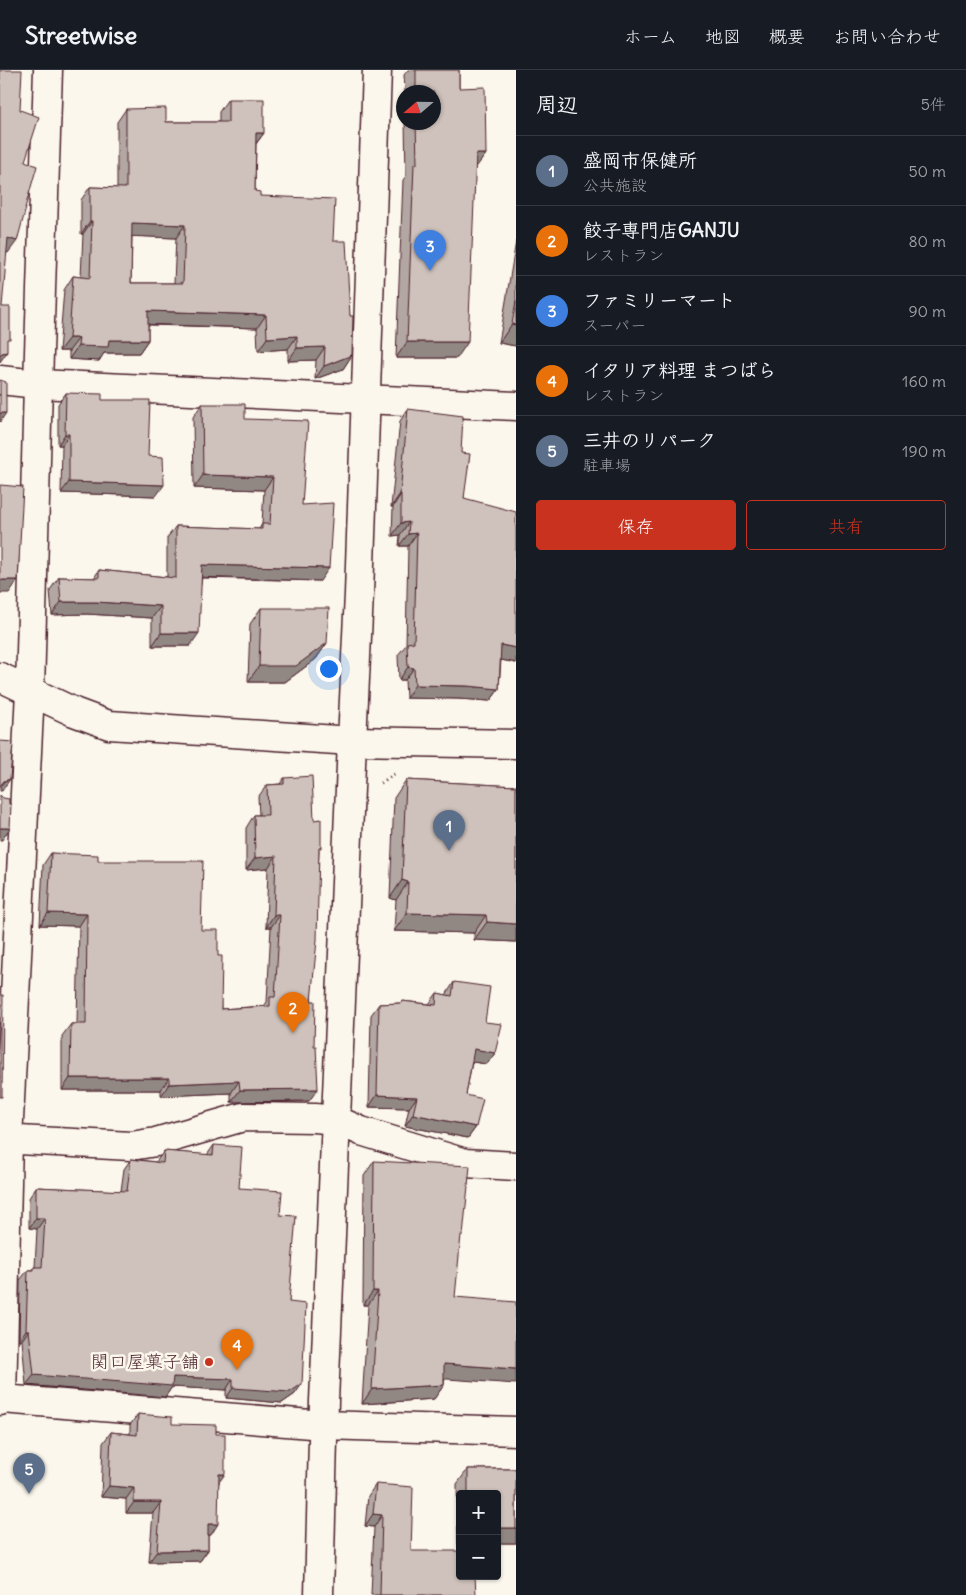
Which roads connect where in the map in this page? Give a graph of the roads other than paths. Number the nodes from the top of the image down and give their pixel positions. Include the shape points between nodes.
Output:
1 (48, 70) edge
2 (377, 70) edge
3 (0, 380) edge
4 (38, 384) junction
5 (366, 400) junction
6 (516, 406) edge
7 (0, 677) edge
8 (30, 691) junction
9 (352, 741) junction
10 (516, 744) edge
11 (336, 1120) junction
12 (4, 1140) edge
13 (516, 1166) edge
14 (1, 1400) edge
15 (323, 1425) junction
16 (516, 1431) edge
17 (319, 1595) edge

1 - 4 street
2 - 5 street
3 - 4 street
4 - 5 street
4 - 8 street
5 - 6 street
5 - 9 street
7 - 8 street
8 - 9 street via 109,725
8 - 12 street
9 - 10 street
9 - 11 street
11 - 12 street via 243,1117 156,1142 130,1146
11 - 13 street via 361,1131 465,1163
11 - 15 street
12 - 14 street
14 - 15 street
15 - 16 street
15 - 17 street

